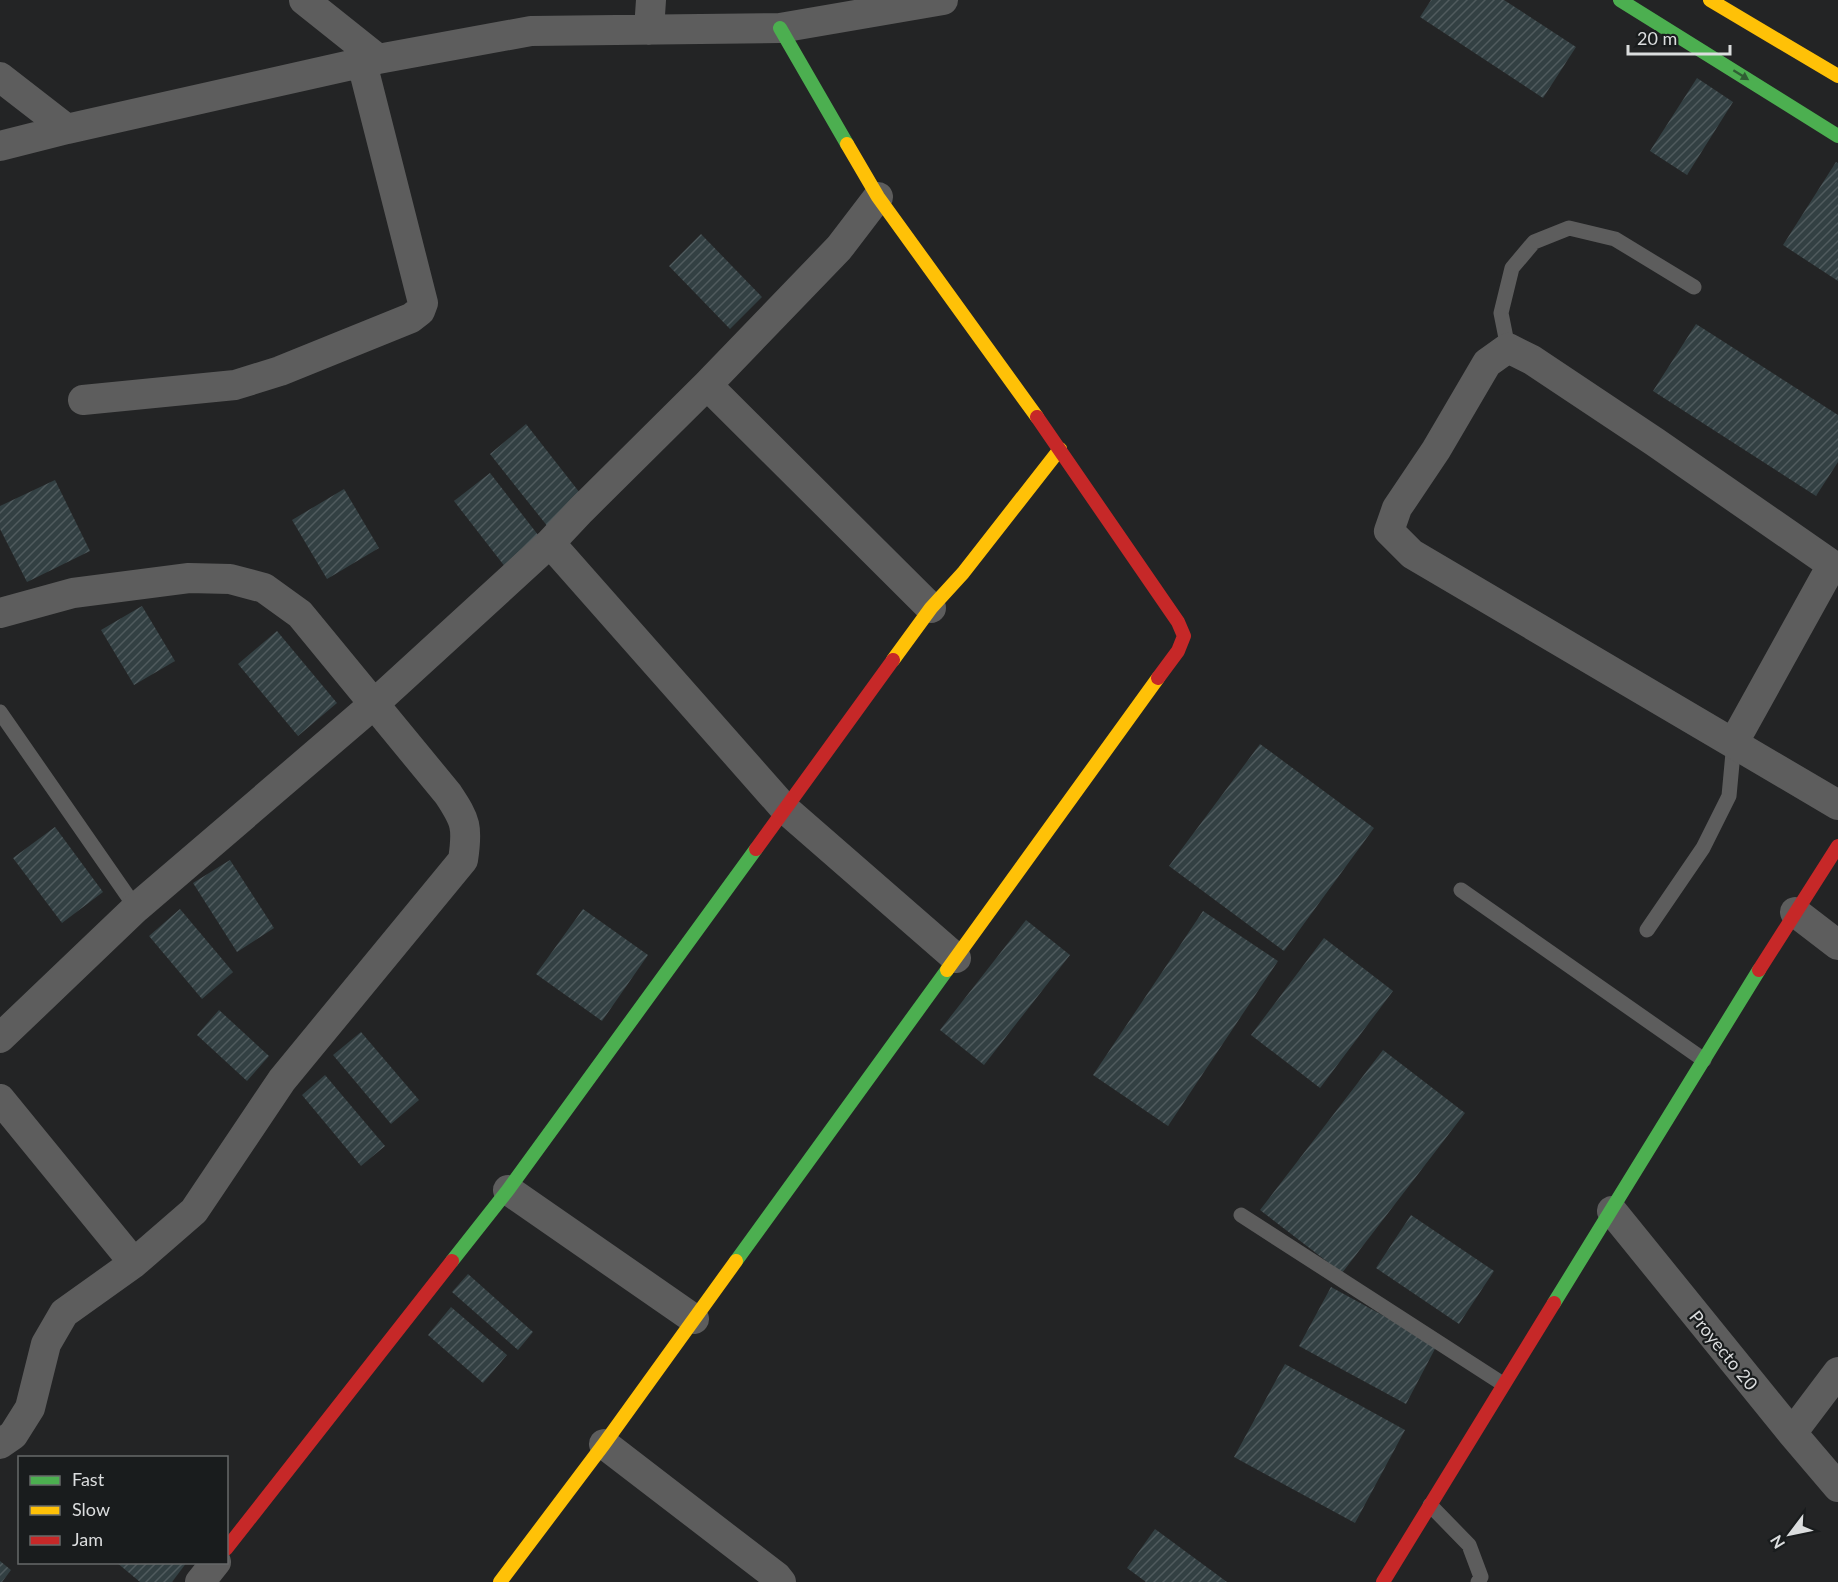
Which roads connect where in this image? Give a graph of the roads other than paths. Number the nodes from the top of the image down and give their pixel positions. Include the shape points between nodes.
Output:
1 (304, 0) edge
2 (651, 0) edge
3 (943, 0) edge
4 (1620, 0) edge
5 (1710, 0) edge
6 (780, 28) junction
7 (649, 30) junction
8 (370, 61) junction
9 (1838, 76) edge
10 (0, 77) edge
11 (67, 129) junction
12 (1838, 136) edge
13 (0, 146) edge
14 (878, 197) junction
15 (1695, 286) dead end
16 (1508, 348) junction
17 (707, 385) junction
18 (83, 400) dead end
19 (1060, 449) junction
20 (550, 543) junction
21 (1835, 567) edge
22 (931, 608) junction
23 (0, 613) edge
24 (374, 704) junction
25 (0, 712) edge
26 (1734, 742) junction
27 (1838, 804) edge
28 (785, 808) junction
29 (1838, 846) edge
30 (1461, 890) dead end
31 (136, 909) junction
32 (1795, 912) junction
33 (1647, 930) dead end
34 (1838, 945) edge
35 (956, 958) junction
36 (0, 1038) edge
37 (1704, 1060) junction
38 (0, 1099) edge
39 (508, 1190) junction
40 (1612, 1211) junction
41 (1241, 1215) dead end
42 (134, 1263) junction
43 (694, 1319) junction
44 (1838, 1372) edge
45 (1503, 1384) junction
46 (1792, 1433) junction
47 (604, 1443) junction
48 (0, 1444) edge
49 (1838, 1486) edge
50 (1430, 1505) junction
51 (228, 1546) edge
52 (215, 1564) edge
53 (200, 1582) edge
54 (500, 1582) edge
55 (781, 1582) edge
56 (1383, 1582) edge
57 (1478, 1582) edge

1 - 8 street
2 - 7 street
3 - 6 street
4 -> 12 street
5 - 9 street
6 - 7 street
6 - 14 street
7 - 8 street via 531,31
8 - 11 street
8 - 18 street via 423,303 420,311 280,371 235,385
10 - 11 street
11 - 13 street
14 - 17 street via 838,248
14 - 19 street
15 - 16 lane via 1615,239 1569,228 1534,242 1512,268 1501,313
16 - 21 street via 1646,436
16 - 26 street via 1487,363 1397,508 1389,531 1412,554
17 - 20 street
17 - 22 street
19 - 22 street
19 - 35 street via 1184,636 1178,651
20 - 24 street
20 - 28 street
21 - 26 street
22 - 28 street
23 - 24 street via 73,593 189,578 230,579 264,588 300,614
24 - 31 street
24 - 42 street via 462,816 466,838 463,860 282,1080 194,1211
25 - 31 lane
26 - 27 street
26 - 33 lane via 1729,796 1702,848
28 - 35 street
28 - 39 street
29 - 32 street
30 - 37 lane
31 - 36 street
32 - 34 street
32 - 37 street
35 - 43 street
37 - 40 street
38 - 42 street
39 - 43 street
39 - 51 street
40 - 45 street
40 - 46 street, Proyecto 20
41 - 45 lane
42 - 48 street via 64,1313 46,1344 30,1408 13,1435
43 - 47 street
44 - 46 street
45 - 50 street
46 - 49 street, Proyecto 20
47 - 54 street
47 - 55 street
50 - 56 street
50 - 57 lane via 1469,1545 1481,1577
52 - 53 street

